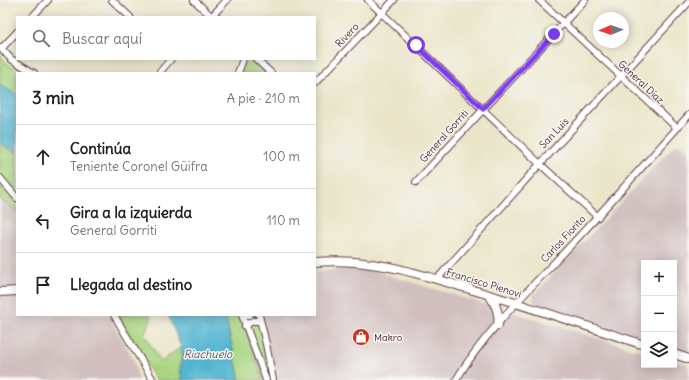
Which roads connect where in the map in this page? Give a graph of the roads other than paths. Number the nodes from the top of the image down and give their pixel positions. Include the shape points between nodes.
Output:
1 (48, 0) edge
2 (112, 0) edge
3 (194, 0) edge
4 (227, 0) edge
5 (368, 0) edge
6 (394, 0) edge
7 (539, 0) edge
8 (585, 0) edge
9 (689, 2) edge
10 (382, 13) junction
11 (33, 16) edge
12 (129, 16) edge
13 (210, 16) edge
14 (212, 16) edge
15 (564, 23) junction
16 (16, 33) edge
17 (1, 48) edge
18 (170, 60) edge
19 (243, 60) edge
20 (257, 60) edge
21 (32, 72) edge
22 (159, 72) edge
23 (238, 72) edge
24 (270, 72) edge
25 (621, 76) junction
26 (316, 82) edge
27 (483, 109) junction
28 (689, 115) edge
29 (677, 128) junction
30 (540, 164) junction
31 (0, 178) edge
32 (416, 182) dead end
33 (16, 197) edge
34 (598, 217) junction
35 (316, 262) edge
36 (437, 279) junction
37 (16, 291) edge
38 (0, 292) edge
39 (489, 295) junction
40 (516, 303) junction
41 (115, 316) edge
42 (242, 316) edge
43 (260, 318) edge
44 (498, 325) junction
45 (245, 326) junction
46 (641, 343) edge
47 (677, 355) edge
48 (689, 359) edge
49 (153, 380) edge
50 (266, 380) edge
51 (273, 380) edge
52 (456, 380) edge

1 - 11 street
2 - 12 street
3 - 13 street
4 - 14 street
5 - 10 street
6 - 10 street, Rivero
7 - 15 street, General Díaz
8 - 15 street, General Gorriti
9 - 25 street, San Luis
10 - 26 street, Rivero
10 - 27 street
15 - 25 street, General Díaz
15 - 27 street, General Gorriti
16 - 17 street
17 - 21 street via 11,59
18 - 22 street
19 - 23 street
20 - 24 street
25 - 29 street, General Díaz
25 - 30 street, San Luis
27 - 30 street
27 - 32 street, General Gorriti
28 - 29 street, Carlos Fiorito
29 - 34 street, Carlos Fiorito
30 - 34 street
30 - 36 street, San Luis
31 - 33 street
34 - 40 street, Carlos Fiorito
35 - 36 main road, Francisco Pienovi via 347,260 373,263
36 - 39 main road, Francisco Pienovi
37 - 38 main road
39 - 40 main road, Francisco Pienovi
39 - 44 main road via 498,310
40 - 44 street, Carlos Fiorito
40 - 46 main road, Francisco Pienovi
41 - 49 street
42 - 45 street
43 - 45 street
43 - 51 street
44 - 52 street, Carlos Fiorito via 467,362
45 - 50 street
47 - 48 main road

